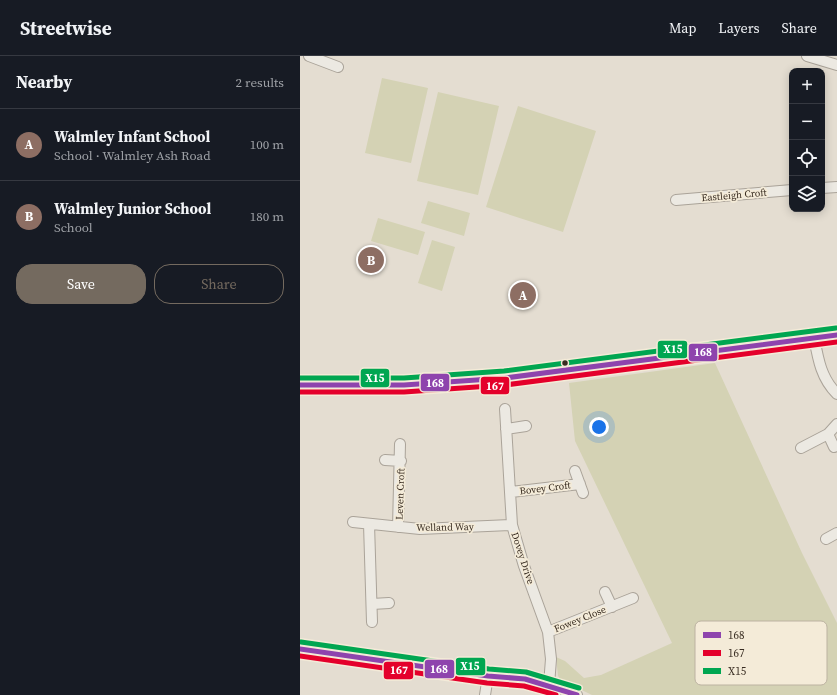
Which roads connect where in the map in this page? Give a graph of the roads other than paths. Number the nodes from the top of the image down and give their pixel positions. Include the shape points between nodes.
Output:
1 (309, 56) edge
2 (807, 56) edge
3 (837, 65) edge
4 (338, 67) dead end
5 (837, 186) edge
6 (825, 188) edge
7 (789, 190) edge
8 (676, 200) dead end
9 (837, 335) edge
10 (814, 338) junction
11 (300, 385) edge
12 (837, 394) edge
13 (505, 409) dead end
14 (837, 424) edge
15 (526, 426) dead end
16 (506, 429) junction
17 (828, 434) junction
18 (400, 444) dead end
19 (834, 447) dead end
20 (801, 448) dead end
21 (385, 460) dead end
22 (401, 461) junction
23 (574, 472) dead end
24 (511, 492) junction
25 (353, 522) dead end
26 (369, 524) junction
27 (512, 525) junction
28 (398, 527) junction
29 (837, 533) edge
30 (826, 539) dead end
31 (605, 592) dead end
32 (633, 598) dead end
33 (389, 603) dead end
34 (372, 604) junction
35 (612, 607) junction
36 (372, 622) dead end
37 (548, 632) junction
38 (300, 649) edge
39 (488, 676) junction
40 (549, 685) junction
41 (485, 695) edge
42 (577, 695) edge

1 - 4 street
2 - 3 street
5 - 6 street
7 - 8 street, Eastleigh Croft
9 - 10 street
10 - 11 street via 505,378 404,385
10 - 12 street via 819,367 825,380
13 - 16 street, Dovey Drive
14 - 17 street
15 - 16 street
16 - 24 street, Dovey Drive
17 - 19 street
17 - 20 street
18 - 22 street, Leven Croft
21 - 22 street, Leven Croft
22 - 28 street, Leven Croft
23 - 24 street, Bovey Croft via 582,488
24 - 27 street, Dovey Drive
25 - 26 street, Welland Way
26 - 28 street, Welland Way
26 - 34 street
27 - 28 street, Welland Way via 420,529
27 - 37 street, Dovey Drive
29 - 30 street
31 - 35 street, Fowey Close
32 - 35 street, Fowey Close
33 - 34 street
34 - 36 street
35 - 37 street, Fowey Close
37 - 40 street, Dovey Drive via 551,659
38 - 39 street
39 - 40 street via 525,679
39 - 41 street
40 - 42 street

